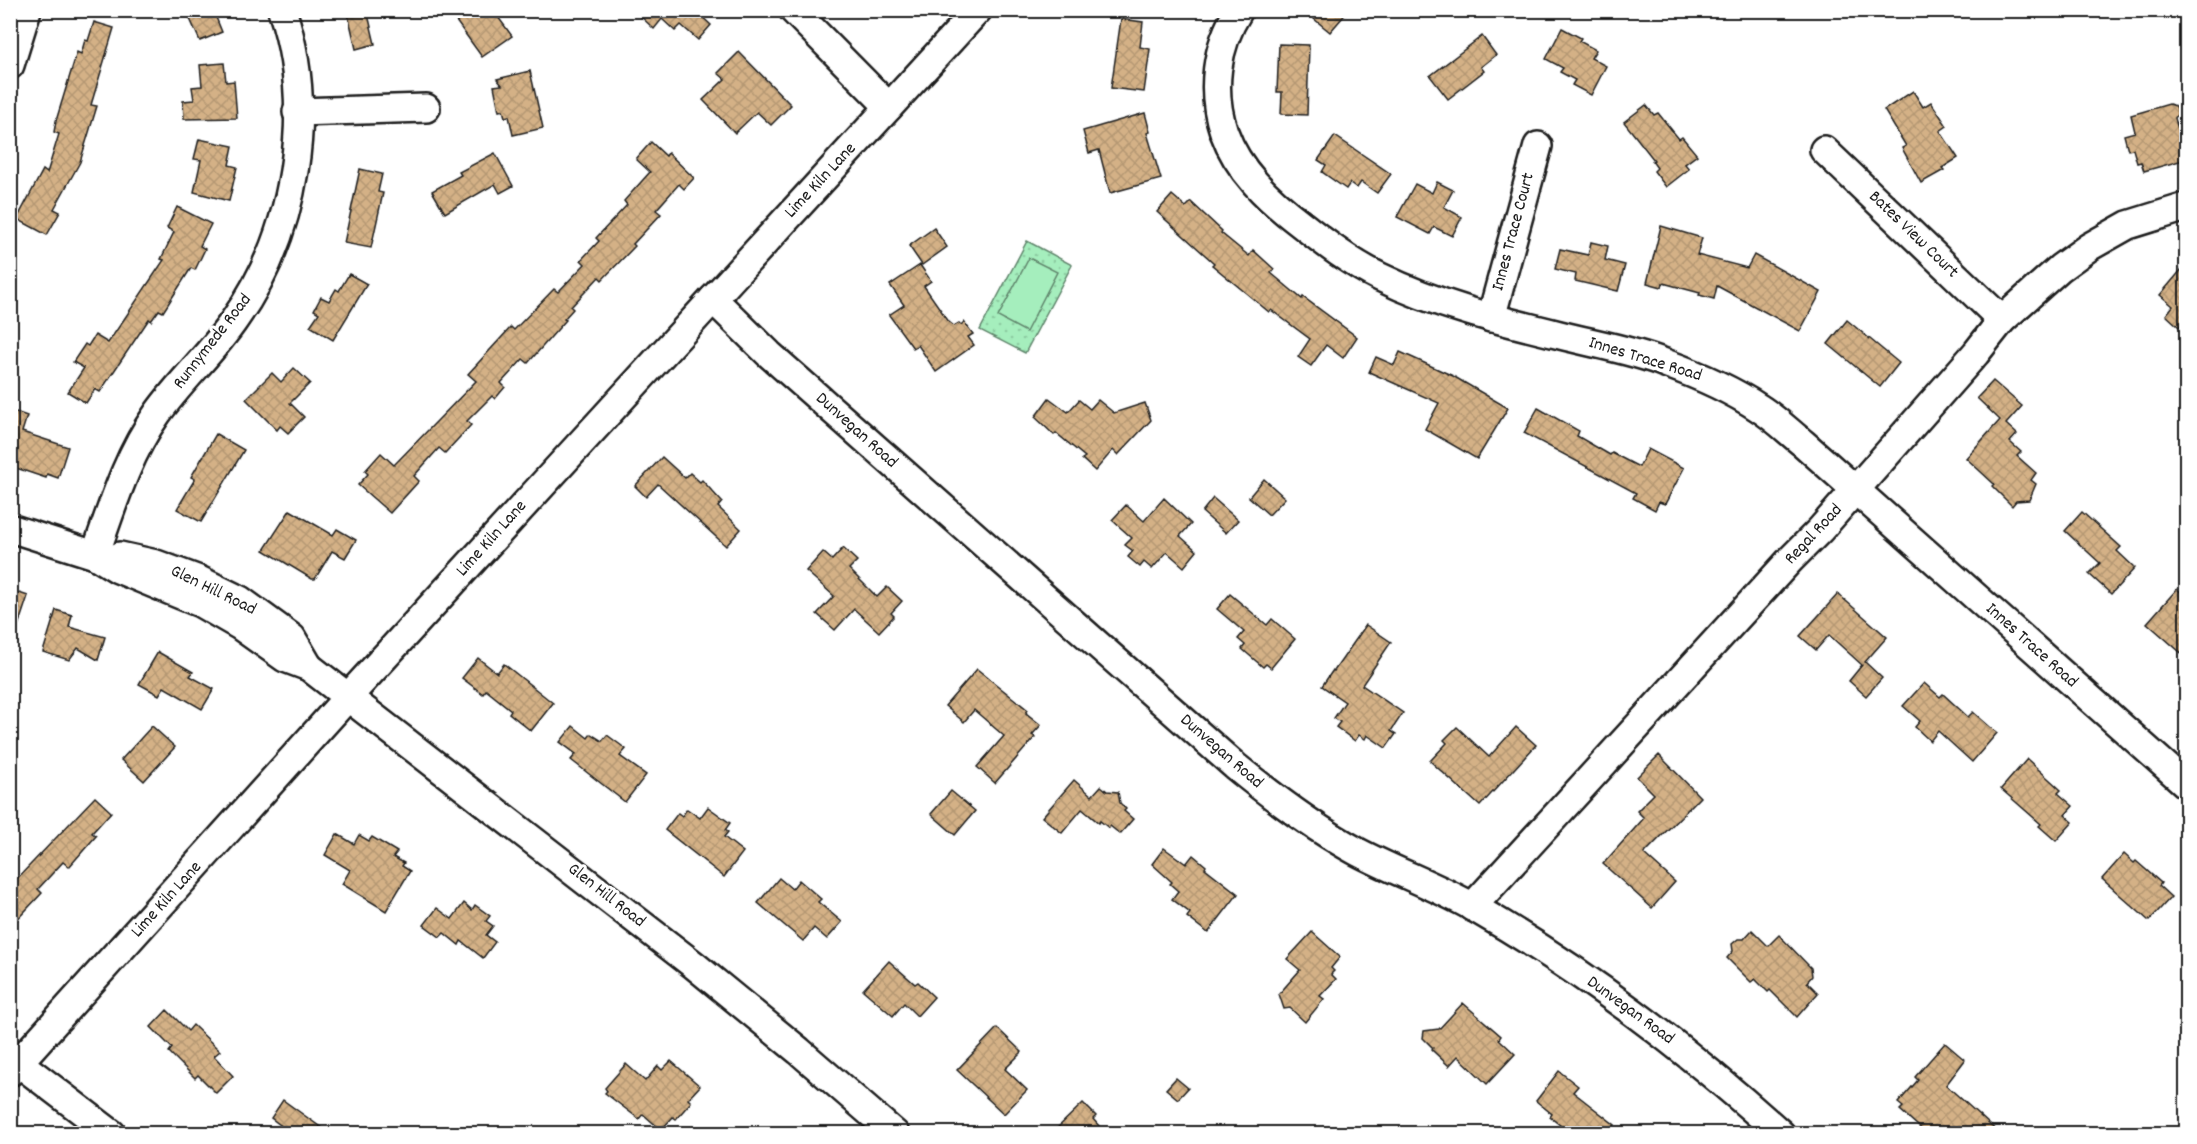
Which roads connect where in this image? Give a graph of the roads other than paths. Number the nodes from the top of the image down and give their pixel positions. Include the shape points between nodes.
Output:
1 (27, 10) edge
2 (282, 10) edge
3 (793, 10) edge
4 (978, 10) edge
5 (1239, 10) edge
6 (10, 65) edge
7 (889, 107) junction
8 (426, 108) dead end
9 (297, 112) junction
10 (1538, 146) dead end
11 (1824, 150) dead end
12 (2187, 207) edge
13 (712, 299) junction
14 (1491, 318) junction
15 (2002, 320) junction
16 (1855, 490) junction
17 (10, 528) edge
18 (95, 555) junction
19 (347, 698) junction
20 (2187, 784) edge
21 (1472, 907) junction
22 (15, 1068) edge
23 (112, 1134) edge
24 (895, 1134) edge
25 (1781, 1134) edge

1 - 6 street
2 - 9 street, Runnymede Road via 296,72
3 - 7 street
4 - 7 street, Lime Kiln Lane
5 - 14 street, Innes Trace Road via 1219,58 1218,108 1228,143 1256,185 1275,205 1330,247 1379,276 1436,301
7 - 13 street, Lime Kiln Lane
8 - 9 street
9 - 18 street, Runnymede Road via 289,194 272,253 234,321 156,415 121,481
10 - 14 street, Innes Trace Court
11 - 15 street, Bates View Court
12 - 15 street, Regal Road via 2128,225 2089,247
13 - 19 street, Lime Kiln Lane
13 - 21 street, Dunvegan Road via 769,354 1273,797 1352,849
14 - 16 street, Innes Trace Road via 1654,359 1713,381 1760,408
15 - 16 street, Regal Road
16 - 20 street, Innes Trace Road
16 - 21 street, Regal Road
17 - 18 street, Glen Hill Road
18 - 19 street, Glen Hill Road via 126,556 156,564 177,583 240,600 256,624 292,638 309,667
19 - 22 street, Lime Kiln Lane
19 - 24 street, Glen Hill Road via 694,965
21 - 25 street, Dunvegan Road via 1655,1027
22 - 23 street

